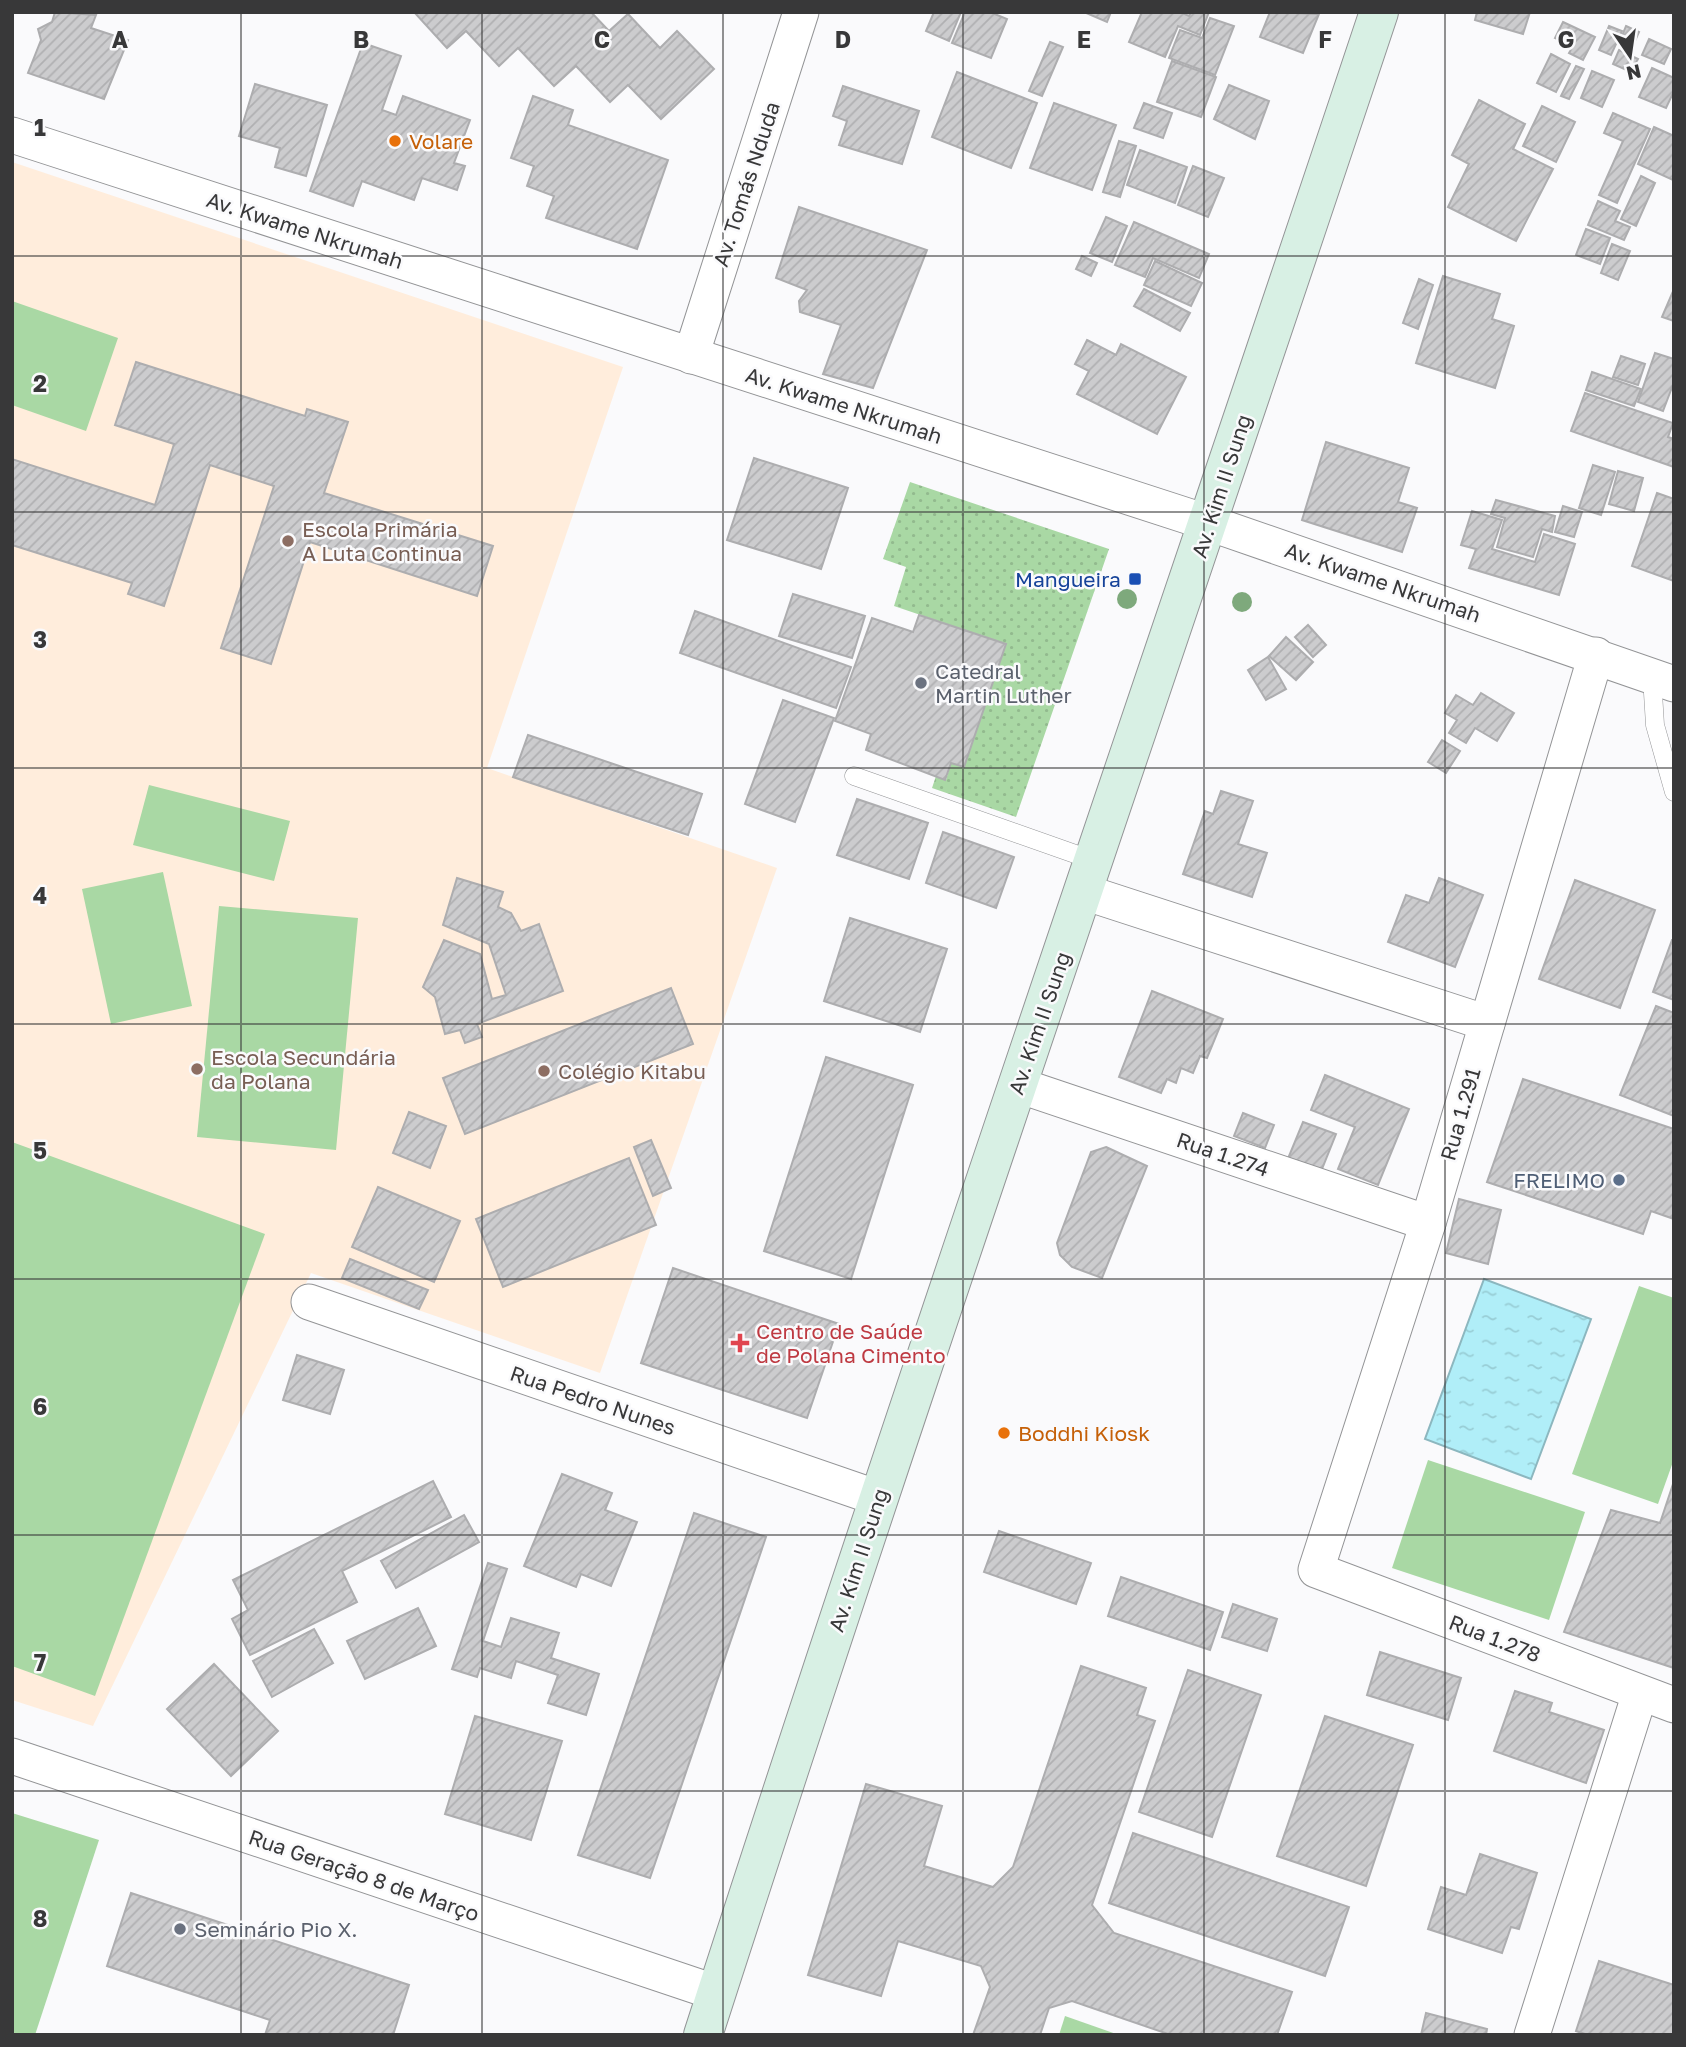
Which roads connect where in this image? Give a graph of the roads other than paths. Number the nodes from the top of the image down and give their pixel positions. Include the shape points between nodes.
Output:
1 (1379, 12) edge
2 (792, 15) edge
3 (12, 135) edge
4 (691, 355) junction
5 (1209, 523) junction
6 (1596, 655) junction
7 (1663, 680) edge
8 (854, 776) dead end
9 (1674, 792) edge
10 (1089, 877) junction
11 (1487, 1023) junction
12 (1018, 1085) junction
13 (1428, 1223) junction
14 (309, 1302) dead end
15 (878, 1498) junction
16 (1315, 1570) joint
17 (1640, 1693) junction
18 (1674, 1705) edge
19 (12, 1756) edge
20 (717, 1993) junction
21 (703, 2035) edge
22 (1532, 2035) edge

1 - 5 street, Av. Kim II Sung
2 - 4 street, Av. Tomás Nduda
3 - 4 street, Av. Kwame Nkrumah
4 - 5 street, Av. Kwame Nkrumah
5 - 6 street, Av. Kwame Nkrumah
5 - 10 street, Av. Kim II Sung
6 - 7 street, Av. Kwame Nkrumah
6 - 11 street, Rua 1.291
7 - 9 lane via 1655,725
8 - 10 lane
10 - 11 street
10 - 12 street, Av. Kim II Sung
11 - 13 street, Rua 1.291
12 - 13 street, Rua 1.274
12 - 15 street, Av. Kim II Sung
13 - 16 street, Rua 1.291
14 - 15 street, Rua Pedro Nunes
15 - 20 street, Av. Kim II Sung
16 - 17 street, Rua 1.278
17 - 18 street, Rua 1.278
17 - 22 street
19 - 20 street, Rua Geração 8 de Março
20 - 21 street, Av. Kim II Sung

